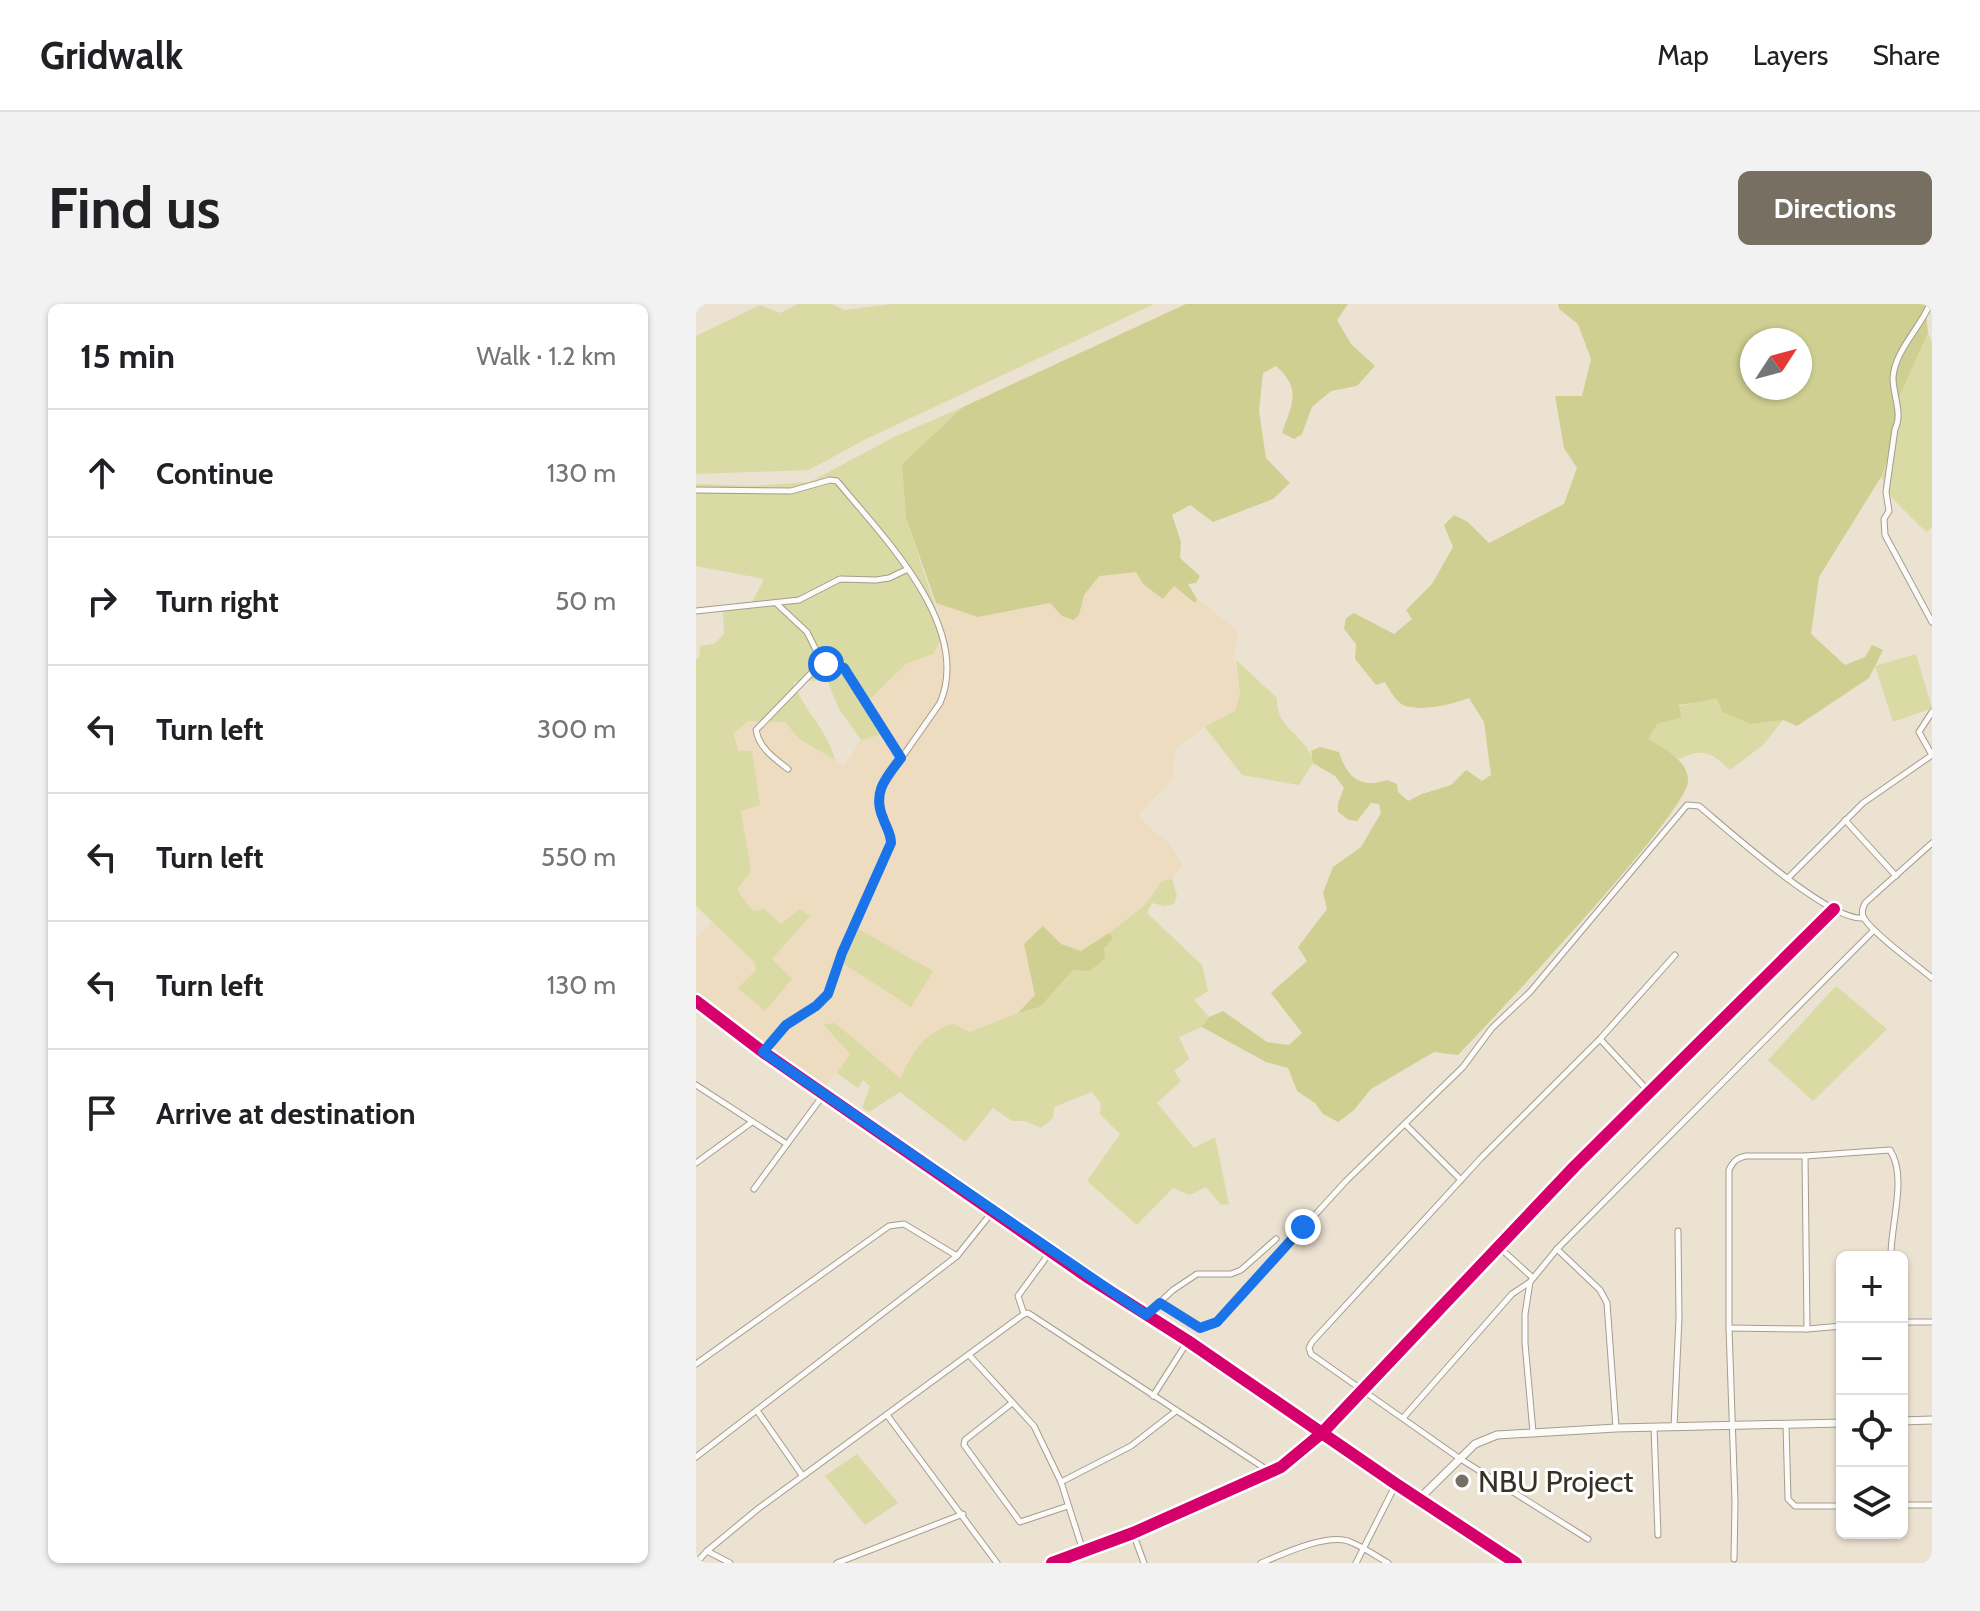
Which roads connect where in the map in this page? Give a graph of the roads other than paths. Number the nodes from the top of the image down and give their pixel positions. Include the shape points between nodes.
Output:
1 (1930, 304) edge
2 (696, 490) edge
3 (908, 569) junction
4 (776, 603) junction
5 (696, 611) edge
6 (1932, 622) edge
7 (822, 662) junction
8 (1932, 712) edge
9 (1932, 755) edge
10 (901, 758) junction
11 (788, 769) dead end
12 (1845, 820) junction
13 (1932, 843) edge
14 (1896, 876) junction
15 (1788, 878) junction
16 (1834, 909) junction
17 (1863, 918) junction
18 (1874, 930) junction
19 (1675, 955) dead end
20 (1932, 978) edge
21 (696, 1001) edge
22 (1600, 1039) junction
23 (763, 1052) junction
24 (696, 1085) edge
25 (1650, 1093) junction
26 (824, 1094) junction
27 (752, 1122) junction
28 (1405, 1124) junction
29 (787, 1144) junction
30 (1805, 1156) junction
31 (696, 1163) edge
32 (1461, 1180) junction
33 (754, 1189) dead end
34 (993, 1210) junction
35 (1678, 1231) dead end
36 (1276, 1239) dead end
37 (1499, 1247) junction
38 (1557, 1249) junction
39 (1051, 1251) junction
40 (1892, 1251) edge
41 (957, 1256) junction
42 (1532, 1280) junction
43 (1160, 1303) junction
44 (1024, 1314) junction
45 (1146, 1315) junction
46 (1908, 1322) edge
47 (1932, 1322) edge
48 (1836, 1327) edge
49 (1729, 1328) junction
50 (1807, 1329) junction
51 (1188, 1341) junction
52 (968, 1355) junction
53 (696, 1364) edge
54 (1363, 1391) junction
55 (1153, 1396) junction
56 (1012, 1403) junction
57 (1176, 1411) junction
58 (758, 1412) junction
59 (887, 1415) junction
60 (1403, 1418) junction
61 (1932, 1420) edge
62 (1908, 1421) edge
63 (1836, 1423) edge
64 (1732, 1425) junction
65 (1786, 1425) junction
66 (1654, 1427) junction
67 (1674, 1427) junction
68 (1616, 1428) junction
69 (1533, 1432) junction
70 (1322, 1433) junction
71 (696, 1457) edge
72 (1459, 1458) junction
73 (1270, 1472) junction
74 (802, 1475) junction
75 (1061, 1482) junction
76 (1396, 1484) junction
77 (1420, 1498) junction
78 (1908, 1505) edge
79 (1932, 1505) edge
80 (1068, 1506) junction
81 (1836, 1506) edge
82 (963, 1514) junction
83 (1133, 1533) junction
84 (1658, 1535) dead end
85 (1588, 1539) dead end
86 (1362, 1549) junction
87 (707, 1551) junction
88 (1083, 1551) junction
89 (1734, 1559) dead end
90 (696, 1563) edge
91 (730, 1563) edge
92 (837, 1563) edge
93 (997, 1563) edge
94 (1052, 1563) edge
95 (1144, 1563) edge
96 (1261, 1563) edge
97 (1356, 1563) edge
98 (1388, 1563) edge
99 (1516, 1563) edge

1 - 6 street via 1896,363 1899,422 1884,519 1885,535
2 - 3 street via 791,491 837,481
3 - 4 street via 889,578 840,579 808,597
3 - 10 street via 935,611 947,688
4 - 5 street
4 - 7 street via 807,632
7 - 10 street via 844,668
7 - 11 street via 756,730 769,755
8 - 9 street via 1919,732
9 - 12 street
10 - 23 street via 881,785 877,801 891,843 831,990 786,1025
12 - 14 street
12 - 15 street
13 - 14 street
14 - 17 street via 1865,903
15 - 16 street
15 - 28 street via 1699,806 1687,805 1530,992
16 - 17 street
16 - 25 street
17 - 18 street
18 - 20 street
18 - 38 street
19 - 22 street
21 - 23 street
22 - 25 street
22 - 32 street
23 - 26 street
24 - 27 street
25 - 37 street
26 - 29 street
26 - 34 street
27 - 29 street
27 - 31 street
28 - 32 street
28 - 43 street via 1217,1322 1200,1328
29 - 33 street
30 - 40 street via 1892,1151 1898,1189
30 - 49 street via 1746,1156 1732,1163
30 - 50 street
32 - 54 street via 1309,1348
34 - 39 street
34 - 41 street
35 - 67 street
36 - 43 street via 1241,1270 1197,1274
37 - 42 street
37 - 54 street
38 - 42 street
38 - 68 street via 1607,1303
39 - 44 street via 1018,1296
39 - 45 street
41 - 53 street via 904,1224 889,1226
41 - 58 street
42 - 60 street via 1512,1294
42 - 69 street via 1525,1343
43 - 45 street
44 - 52 street
44 - 55 street
45 - 51 street
46 - 47 street
48 - 50 street
49 - 50 street
49 - 64 street
51 - 55 street
51 - 70 street
52 - 56 street
52 - 59 street
54 - 60 street
54 - 70 street
55 - 57 street
56 - 75 street via 1034,1426
56 - 80 street via 964,1445 1020,1522
57 - 73 street
57 - 75 street via 1131,1446
58 - 71 street
58 - 74 street
59 - 74 street
59 - 82 street
60 - 72 street
61 - 62 street
63 - 65 street
64 - 65 street
64 - 67 street
64 - 89 street
65 - 81 street via 1790,1503
66 - 67 street
66 - 68 street
66 - 84 street
68 - 69 street
69 - 72 street via 1485,1439
70 - 73 street
70 - 76 street
72 - 77 street
72 - 85 street
73 - 83 street
74 - 87 street
75 - 80 street
76 - 77 street
76 - 86 street
77 - 99 street
78 - 79 street
80 - 88 street
82 - 92 street
82 - 93 street
83 - 88 street
83 - 95 street
86 - 96 street via 1337,1539
86 - 97 street
86 - 98 street
87 - 90 street
87 - 91 street
88 - 94 street

